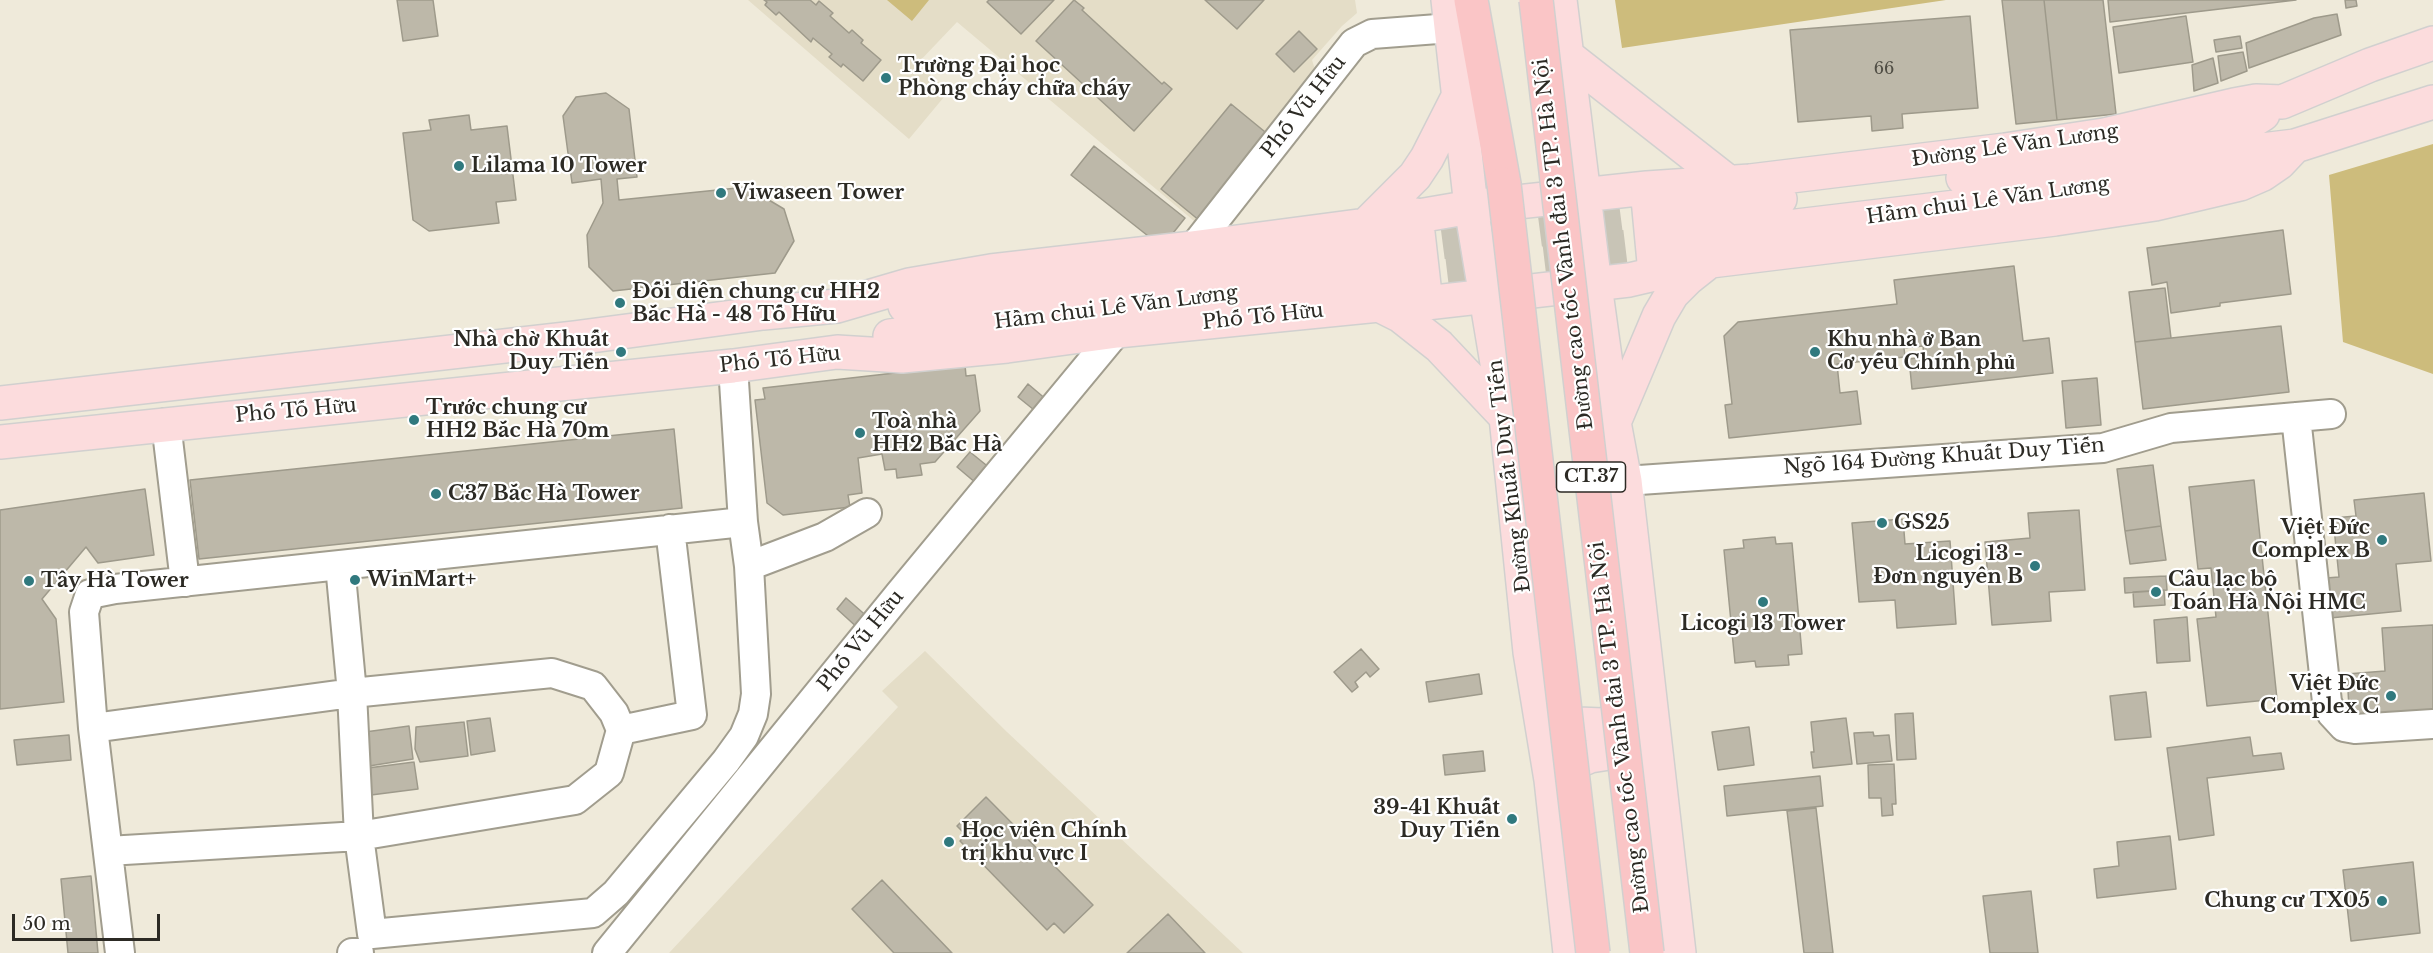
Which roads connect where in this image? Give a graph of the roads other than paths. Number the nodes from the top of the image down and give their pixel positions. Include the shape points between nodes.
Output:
1 (1471, 0) edge
2 (1483, 0) edge
3 (1536, 0) edge
4 (1560, 0) edge
5 (1449, 14) edge
6 (2433, 43) edge
7 (1566, 56) junction
8 (1459, 95) junction
9 (2282, 102) junction
10 (2433, 102) edge
11 (2295, 146) junction
12 (1728, 182) junction
13 (1504, 184) junction
14 (1647, 188) junction
15 (1584, 195) junction
16 (1471, 207) junction
17 (1416, 215) junction
18 (1366, 225) junction
19 (1193, 248) junction
20 (1711, 261) junction
21 (1655, 273) junction
22 (1595, 285) junction
23 (1485, 297) junction
24 (1426, 303) junction
25 (1379, 305) junction
26 (837, 306) junction
27 (1117, 331) junction
28 (837, 352) junction
29 (732, 366) junction
30 (0, 403) edge
31 (2331, 414) dead end
32 (1506, 417) junction
33 (2296, 417) junction
34 (1614, 422) junction
35 (166, 423) junction
36 (0, 442) edge
37 (1625, 481) junction
38 (867, 513) dead end
39 (743, 522) junction
40 (670, 529) junction
41 (340, 565) junction
42 (749, 566) junction
43 (185, 582) junction
44 (352, 693) junction
45 (1650, 704) junction
46 (1539, 712) junction
47 (2433, 724) edge
48 (93, 728) junction
49 (621, 730) junction
50 (1659, 772) junction
51 (1551, 780) junction
52 (359, 836) junction
53 (108, 851) junction
54 (120, 953) edge
55 (352, 953) edge
56 (360, 953) edge
57 (607, 953) edge
58 (1570, 953) edge
59 (1593, 953) edge
60 (1647, 953) edge
61 (1679, 953) edge

1 - 13 highway
2 - 13 highway, CT.37
3 - 60 highway, Đường cao tốc Vành đai 3 TP. Hà Nội / CT.37, bridge
4 - 7 main road
5 - 8 main road, Đường Khuất Duy Tiến
5 - 19 street, Phố Vũ Hữu via 1372,34 1354,43
6 - 9 main road, Đường Lê Văn Lương
7 - 12 main road
7 - 15 main road
8 - 16 main road, Đường Khuất Duy Tiến
8 - 18 main road via 1415,176
9 - 11 main road, Hầm chui Lê Văn Lương via 2252,121 2171,146 2048,168 1845,191 1677,227 2048,196
9 - 12 main road, Đường Lê Văn Lương via 2256,101 2104,135 2006,150
10 - 11 main road
11 - 20 main road via 2279,163 2247,181 2155,204
12 - 14 main road, Đường Lê Văn Lương
13 - 59 highway, CT.37, bridge
14 - 15 main road, Đường Lê Văn Lương
14 - 21 main road
15 - 16 main road, Phố Tố Hữu
15 - 22 main road
16 - 17 main road, Phố Tố Hữu
16 - 23 main road, Đường Khuất Duy Tiến
17 - 18 main road, Phố Tố Hữu
17 - 24 main road
18 - 19 main road, Phố Tố Hữu
19 - 26 main road, Phố Tố Hữu via 991,271 909,285
20 - 21 main road
20 - 34 main road via 1688,278 1668,302
21 - 22 main road
22 - 23 main road, Phố Tố Hữu
22 - 34 main road
23 - 24 main road, Phố Tố Hữu
23 - 32 main road, Đường Khuất Duy Tiến
24 - 25 main road, Phố Tố Hữu
25 - 27 main road, Phố Tố Hữu
25 - 32 main road via 1401,316 1439,346
26 - 28 main road, Hầm chui Lê Văn Lương via 894,308 1396,262 898,334
26 - 30 main road, Phố Tố Hữu
27 - 28 main road, Phố Tố Hữu via 902,356
27 - 57 street, Phố Vũ Hữu
28 - 29 main road, Phố Tố Hữu
29 - 35 main road, Phố Tố Hữu
29 - 39 street
31 - 33 street, Ngõ 164 Đường Khuất Duy Tiến
32 - 46 main road, Đường Khuất Duy Tiến
33 - 37 street, Ngõ 164 Đường Khuất Duy Tiến via 2171,428 2103,448
33 - 47 street via 2325,691 2332,714 2344,727 2355,729
34 - 37 main road
35 - 36 main road, Phố Tố Hữu
35 - 43 street
37 - 45 main road
38 - 42 street via 825,537
39 - 40 street
39 - 42 street
40 - 41 street
40 - 49 street via 692,715
41 - 43 street
41 - 44 street
42 - 52 street via 756,694 744,736 616,893 593,913 372,934
43 - 48 street via 90,594 84,612
44 - 48 street
44 - 49 street via 552,673 593,686 614,712
44 - 52 street
45 - 46 main road via 1626,718 1602,725 1578,724
45 - 50 main road
46 - 51 main road, Đường Khuất Duy Tiến
48 - 53 street
49 - 52 street via 609,773 575,800
50 - 51 main road via 1633,757 1609,753 1569,765
50 - 61 main road
51 - 58 main road, Đường Khuất Duy Tiến
52 - 53 street
53 - 54 street
55 - 56 street

